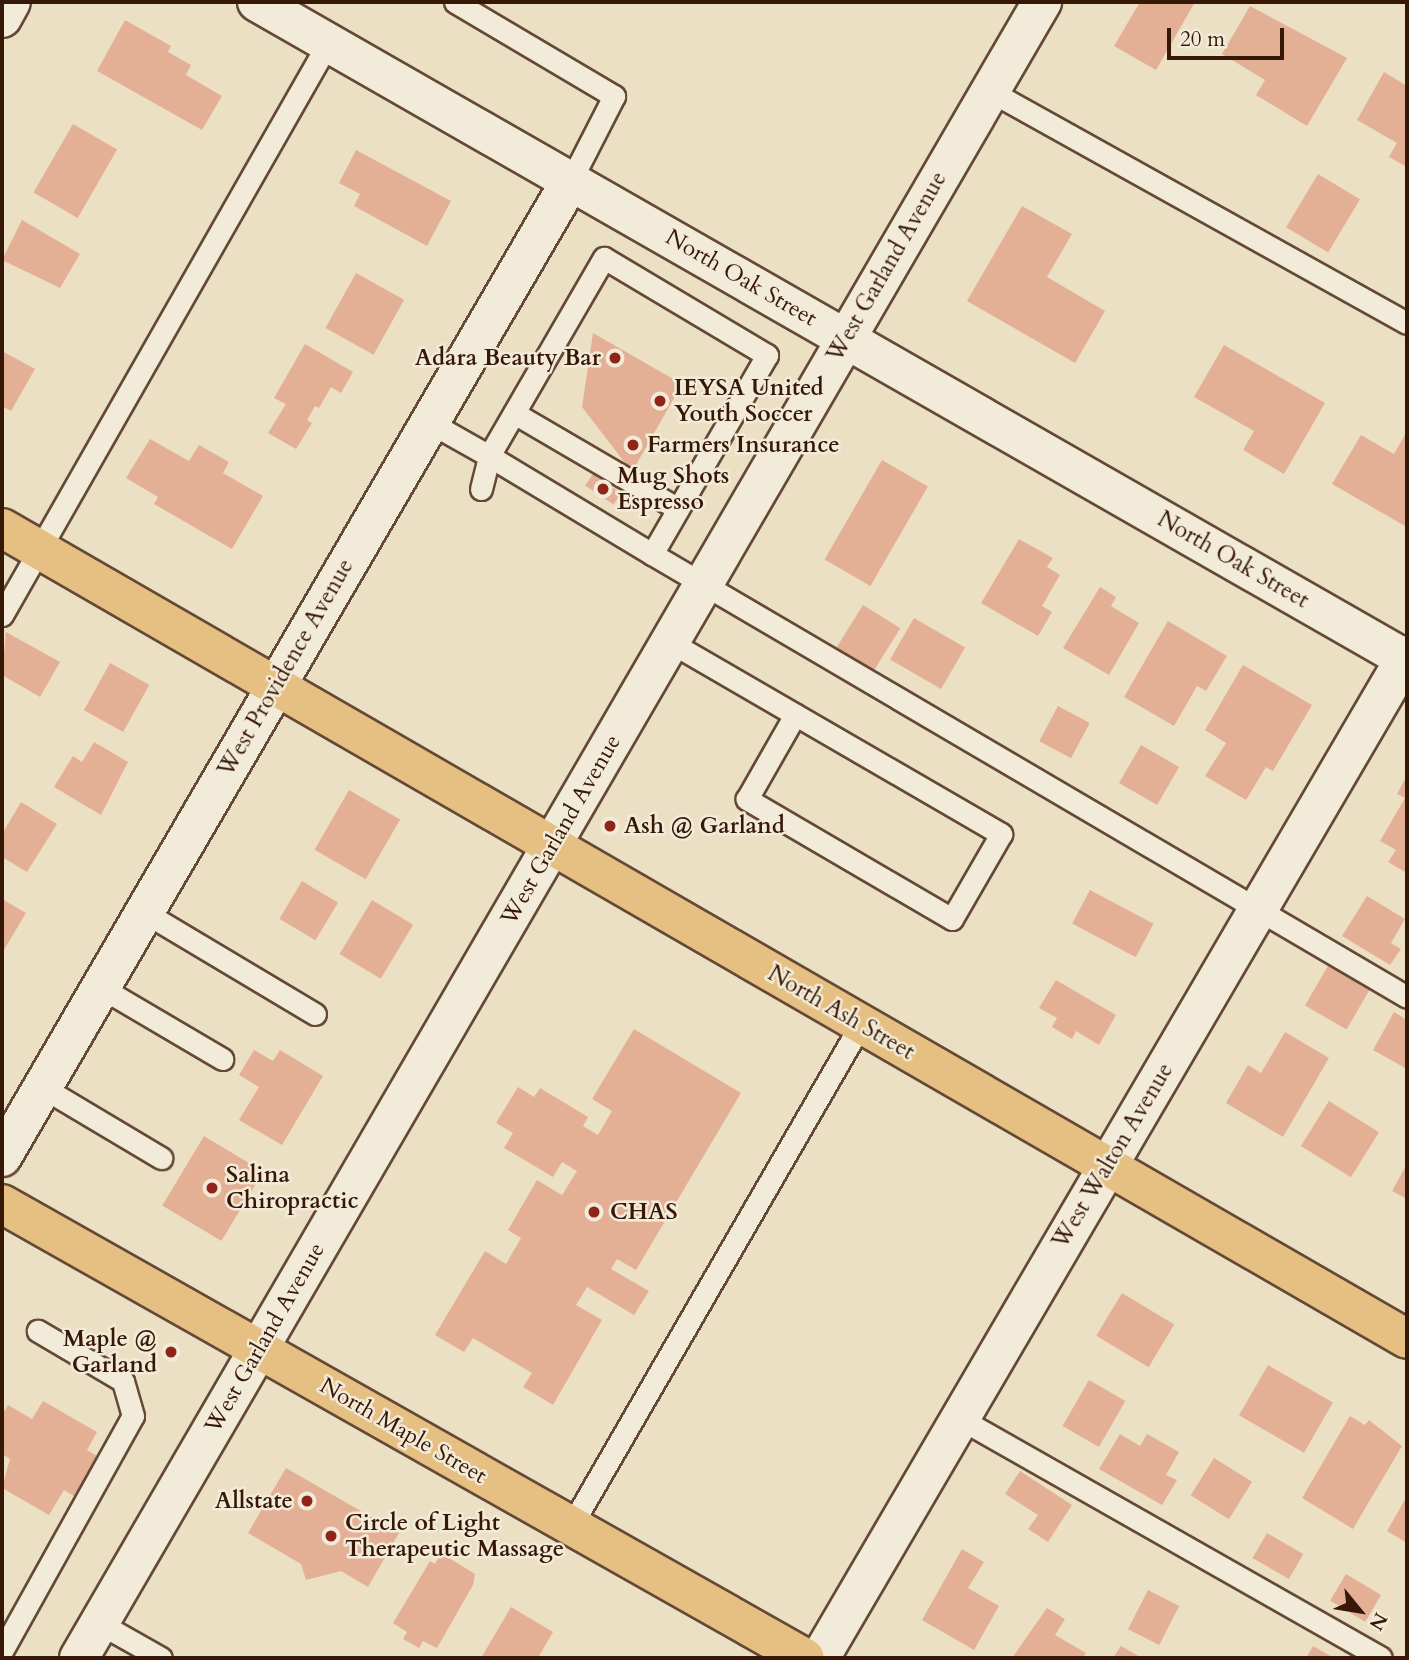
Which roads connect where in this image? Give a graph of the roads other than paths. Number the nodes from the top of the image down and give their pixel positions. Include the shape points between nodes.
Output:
1 (11, 2) edge
2 (257, 2) edge
3 (455, 2) edge
4 (1042, 2) edge
5 (2, 18) edge
6 (328, 43) junction
7 (990, 91) junction
8 (571, 180) junction
9 (1407, 323) edge
10 (846, 338) junction
11 (514, 413) junction
12 (429, 422) junction
13 (489, 457) junction
14 (481, 489) dead end
15 (678, 509) junction
16 (2, 527) edge
17 (40, 550) junction
18 (652, 554) junction
19 (702, 585) junction
20 (2, 615) edge
21 (670, 642) junction
22 (1406, 658) edge
23 (276, 685) junction
24 (796, 715) junction
25 (553, 845) junction
26 (1260, 910) junction
27 (144, 912) junction
28 (100, 987) junction
29 (1407, 997) edge
30 (315, 1014) dead end
31 (861, 1024) junction
32 (222, 1059) dead end
33 (42, 1087) junction
34 (2, 1157) edge
35 (161, 1158) dead end
36 (1106, 1167) junction
37 (2, 1204) edge
38 (38, 1331) dead end
39 (1407, 1339) edge
40 (259, 1349) junction
41 (959, 1418) junction
42 (571, 1526) junction
43 (99, 1623) junction
44 (2, 1651) edge
45 (79, 1658) edge
46 (160, 1658) edge
47 (805, 1658) edge
48 (820, 1658) edge
49 (1381, 1658) edge

1 - 5 street
2 - 6 street, North Oak Street
3 - 8 lane via 614,96
4 - 7 street, West Garland Avenue
6 - 8 street, North Oak Street
6 - 17 lane
7 - 9 lane
7 - 10 street, West Garland Avenue
8 - 10 street, North Oak Street
8 - 12 street, West Providence Avenue
10 - 19 street, West Garland Avenue
10 - 22 street, North Oak Street
11 - 13 lane
11 - 15 lane
11 - 15 lane via 604,258 616,265 767,355
12 - 13 lane
12 - 23 street, West Providence Avenue
13 - 14 lane
13 - 18 lane
15 - 18 lane
16 - 17 main road, North Ash Street
17 - 20 lane
17 - 23 main road, North Ash Street
18 - 19 lane
19 - 21 street, West Garland Avenue
19 - 26 lane
21 - 24 lane
21 - 25 street, West Garland Avenue
22 - 26 street, West Walton Avenue
23 - 25 main road, North Ash Street
23 - 27 street, West Providence Avenue
24 - 24 lane via 1001,834 952,919 747,799
25 - 31 main road, North Ash Street
25 - 40 street, West Garland Avenue
26 - 29 lane
26 - 36 street, West Walton Avenue
27 - 28 street, West Providence Avenue
27 - 30 lane
28 - 32 lane
28 - 33 street, West Providence Avenue
31 - 36 main road, North Ash Street
31 - 42 lane
33 - 34 street, West Providence Avenue
33 - 35 lane
36 - 39 main road, North Ash Street
36 - 41 street, West Walton Avenue
37 - 40 main road, North Maple Street
38 - 44 lane via 123,1381 133,1416
40 - 42 main road, North Maple Street
40 - 43 street, West Garland Avenue
41 - 48 street, West Walton Avenue
41 - 49 lane
42 - 47 main road, North Maple Street
43 - 45 street, West Garland Avenue
43 - 46 lane

